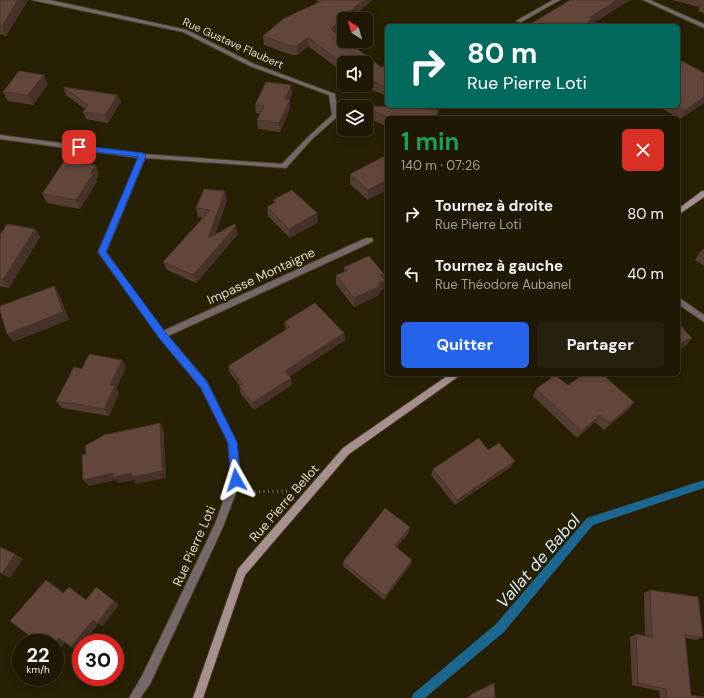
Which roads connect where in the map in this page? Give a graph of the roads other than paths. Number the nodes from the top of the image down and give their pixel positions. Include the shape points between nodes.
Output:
1 (35, 0) edge
2 (557, 0) edge
3 (646, 0) edge
4 (519, 21) dead end
5 (704, 26) edge
6 (0, 137) edge
7 (143, 156) junction
8 (704, 194) edge
9 (680, 212) edge
10 (369, 240) dead end
11 (680, 301) edge
12 (704, 319) edge
13 (162, 335) junction
14 (453, 376) edge
15 (134, 698) edge
16 (198, 698) edge

1 - 7 street, Rue Gustave Flaubert via 185,31 252,65 332,94 335,116 284,166
2 - 4 street
3 - 5 street
6 - 7 street
7 - 13 street, Rue Pierre Loti via 102,252
8 - 9 street
10 - 13 street, Impasse Montaigne
11 - 12 street
13 - 15 street, Rue Pierre Loti via 204,385 232,442 236,480 216,533 146,680
14 - 16 street, Rue Pierre Bellot via 346,451 241,572

